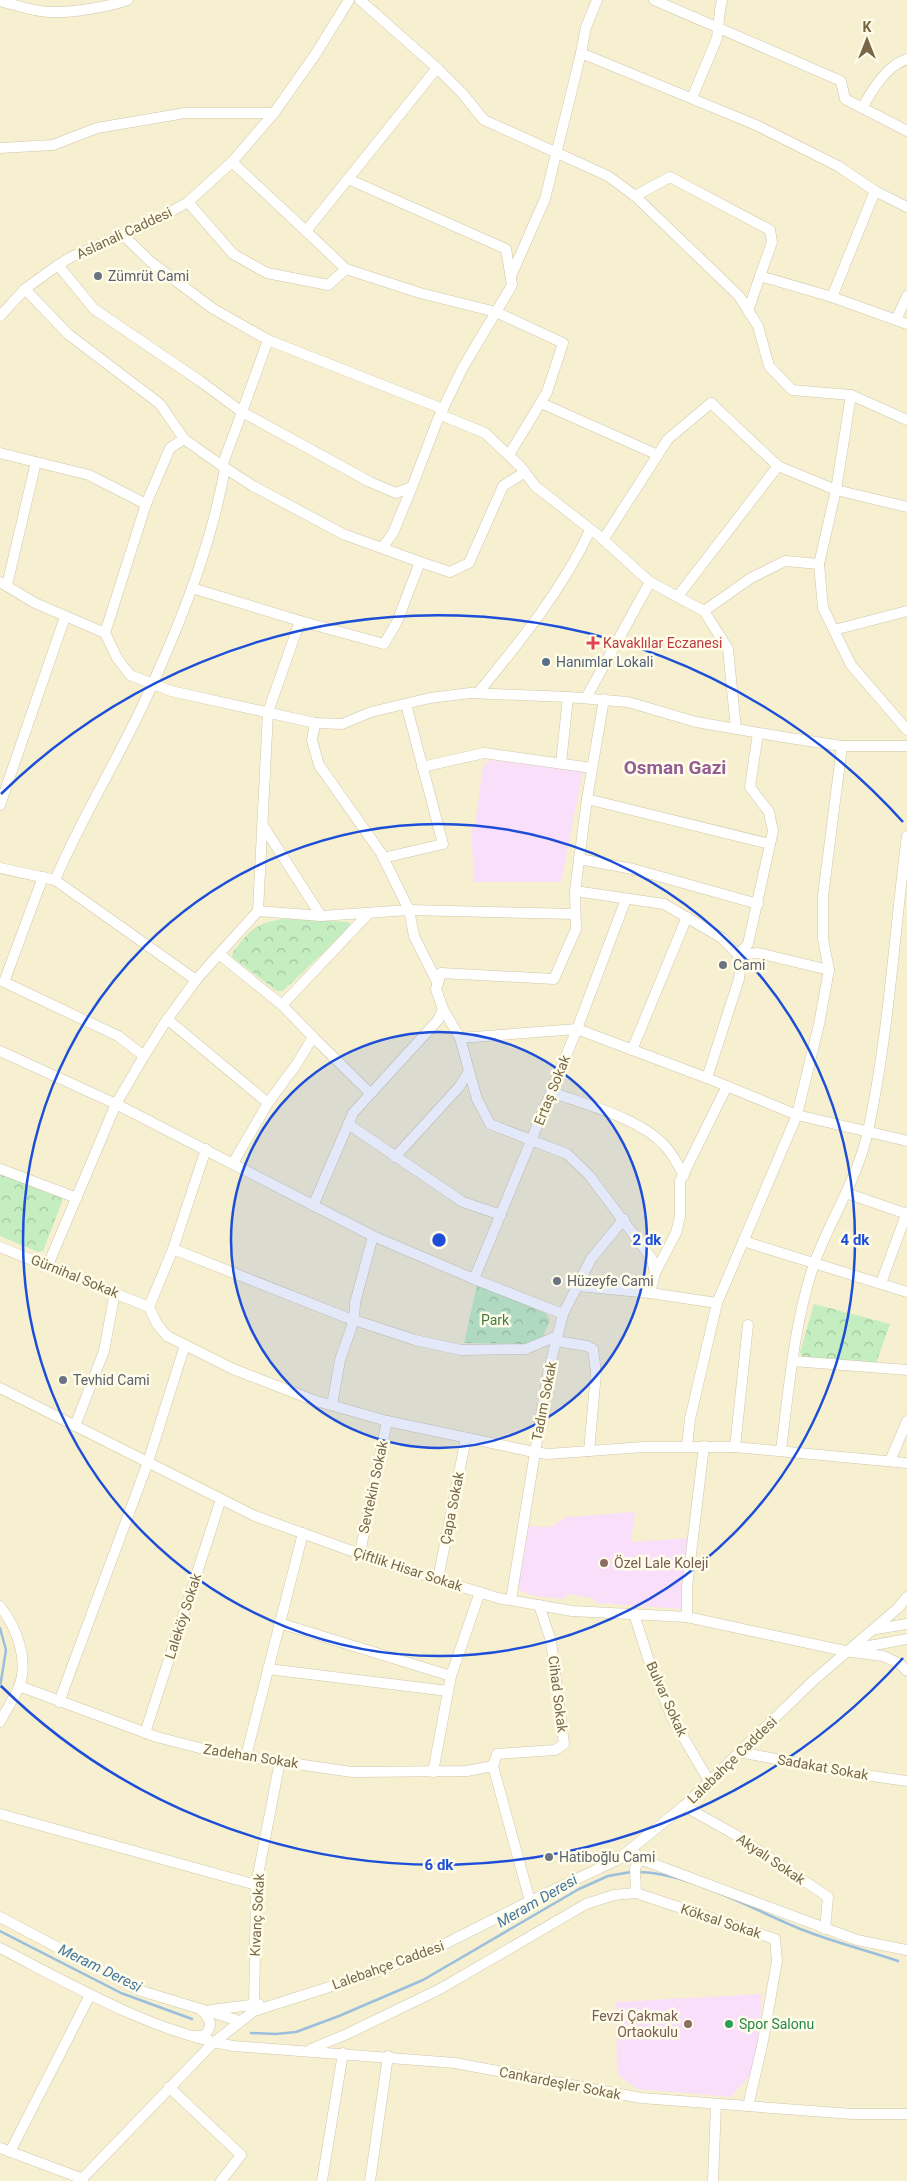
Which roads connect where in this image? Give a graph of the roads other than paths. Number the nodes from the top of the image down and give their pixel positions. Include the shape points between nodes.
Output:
1 (128, 0) edge
2 (349, 0) edge
3 (360, 0) edge
4 (597, 0) edge
5 (654, 0) edge
6 (722, 0) edge
7 (0, 1) edge
8 (718, 29) junction
9 (581, 53) junction
10 (907, 59) edge
11 (437, 68) junction
12 (692, 98) junction
13 (862, 108) junction
14 (274, 113) junction
15 (907, 131) edge
16 (0, 148) edge
17 (556, 153) junction
18 (232, 162) junction
19 (348, 179) junction
20 (875, 191) junction
21 (635, 196) junction
22 (188, 202) junction
23 (907, 207) edge
24 (306, 231) junction
25 (123, 236) junction
26 (58, 265) junction
27 (346, 268) junction
28 (760, 276) junction
29 (511, 277) junction
30 (25, 289) junction
31 (907, 296) edge
32 (832, 297) junction
33 (748, 311) junction
34 (496, 312) junction
35 (0, 316) edge
36 (896, 320) junction
37 (907, 324) edge
38 (268, 340) junction
39 (851, 395) junction
40 (540, 403) junction
41 (242, 412) junction
42 (442, 412) junction
43 (907, 420) edge
44 (184, 439) junction
45 (0, 453) edge
46 (509, 455) junction
47 (658, 455) junction
48 (36, 462) junction
49 (778, 466) junction
50 (224, 467) junction
51 (525, 472) junction
52 (412, 487) junction
53 (836, 490) junction
54 (146, 504) junction
55 (907, 507) edge
56 (590, 530) junction
57 (603, 540) junction
58 (382, 548) junction
59 (420, 562) junction
60 (818, 564) junction
61 (650, 582) junction
62 (4, 584) edge
63 (192, 588) junction
64 (678, 596) junction
65 (704, 611) junction
66 (907, 611) edge
67 (65, 617) junction
68 (300, 621) junction
69 (834, 630) junction
70 (105, 633) junction
71 (153, 684) junction
72 (478, 693) junction
73 (568, 696) junction
74 (586, 698) junction
75 (604, 699) junction
76 (406, 704) junction
77 (268, 712) junction
78 (315, 722) junction
79 (736, 729) junction
80 (907, 730) edge
81 (758, 733) junction
82 (842, 746) junction
83 (907, 746) edge
84 (561, 762) junction
85 (422, 767) junction
86 (592, 768) junction
87 (587, 799) junction
88 (0, 805) edge
89 (262, 824) junction
90 (907, 836) edge
91 (770, 844) junction
92 (383, 858) junction
93 (579, 859) junction
94 (0, 868) edge
95 (43, 877) junction
96 (55, 880) junction
97 (575, 891) junction
98 (626, 899) junction
99 (758, 904) junction
100 (410, 910) junction
101 (258, 911) junction
102 (369, 913) junction
103 (575, 914) junction
104 (321, 916) junction
105 (687, 916) junction
106 (219, 954) junction
107 (738, 955) junction
108 (829, 970) junction
109 (196, 980) junction
110 (438, 984) junction
111 (282, 1005) junction
112 (443, 1009) junction
113 (167, 1019) junction
114 (577, 1029) junction
115 (313, 1037) junction
116 (460, 1038) junction
117 (632, 1050) junction
118 (0, 1051) edge
119 (144, 1056) junction
120 (469, 1071) junction
121 (707, 1078) junction
122 (727, 1086) junction
123 (551, 1092) junction
124 (370, 1093) junction
125 (268, 1103) junction
126 (116, 1104) junction
127 (797, 1115) junction
128 (348, 1124) junction
129 (868, 1133) junction
130 (531, 1141) junction
131 (907, 1141) edge
132 (206, 1148) junction
133 (395, 1157) junction
134 (233, 1163) junction
135 (0, 1169) edge
136 (684, 1175) junction
137 (846, 1193) junction
138 (77, 1198) junction
139 (313, 1206) junction
140 (907, 1213) edge
141 (501, 1215) junction
142 (624, 1219) junction
143 (373, 1236) junction
144 (743, 1241) junction
145 (0, 1246) edge
146 (173, 1249) junction
147 (815, 1263) junction
148 (48, 1265) junction
149 (654, 1273) junction
150 (474, 1279) junction
151 (881, 1283) junction
152 (578, 1286) junction
153 (114, 1292) junction
154 (907, 1292) edge
155 (650, 1293) junction
156 (717, 1303) junction
157 (149, 1307) junction
158 (563, 1314) junction
159 (354, 1320) junction
160 (748, 1325) dead end
161 (557, 1338) junction
162 (185, 1345) junction
163 (793, 1361) junction
164 (907, 1370) edge
165 (0, 1388) edge
166 (332, 1405) junction
167 (387, 1421) junction
168 (907, 1421) edge
169 (75, 1426) junction
170 (466, 1438) junction
171 (687, 1446) junction
172 (704, 1446) junction
173 (735, 1447) junction
174 (781, 1450) junction
175 (589, 1451) junction
176 (534, 1452) junction
177 (890, 1461) junction
178 (148, 1462) junction
179 (907, 1463) edge
180 (221, 1498) junction
181 (303, 1533) junction
182 (360, 1553) junction
183 (438, 1579) junction
184 (480, 1592) junction
185 (907, 1597) edge
186 (510, 1600) junction
187 (539, 1605) junction
188 (0, 1606) edge
189 (634, 1614) junction
190 (687, 1617) junction
191 (279, 1623) junction
192 (907, 1624) edge
193 (872, 1630) junction
194 (907, 1639) edge
195 (845, 1651) junction
196 (268, 1669) junction
197 (907, 1671) edge
198 (451, 1676) junction
199 (19, 1686) junction
200 (448, 1691) junction
201 (59, 1702) junction
202 (0, 1722) edge
203 (145, 1733) junction
204 (739, 1752) junction
205 (246, 1756) junction
206 (280, 1761) junction
207 (492, 1766) junction
208 (433, 1772) junction
209 (709, 1781) junction
210 (907, 1781) edge
211 (684, 1806) junction
212 (0, 1814) edge
213 (632, 1849) junction
214 (638, 1863) junction
215 (256, 1885) junction
216 (636, 1889) junction
217 (530, 1901) junction
218 (0, 1917) edge
219 (825, 1929) junction
220 (0, 1948) edge
221 (907, 1950) edge
222 (90, 1995) junction
223 (254, 2008) junction
224 (200, 2009) junction
225 (240, 2020) junction
226 (192, 2035) junction
227 (213, 2042) junction
228 (307, 2050) junction
229 (343, 2053) junction
230 (388, 2056) junction
231 (169, 2087) junction
232 (716, 2104) junction
233 (748, 2106) junction
234 (907, 2114) edge
235 (5, 2150) edge
236 (82, 2180) edge
237 (220, 2181) edge
238 (322, 2181) edge
239 (370, 2181) edge
240 (713, 2181) edge

1 - 7 street via 112,5 50,12
2 - 14 street, Aslanali Caddesi via 315,56
3 - 11 street
4 - 9 street via 586,27
5 - 8 street
6 - 8 street
8 - 12 street via 710,59
8 - 13 street via 842,81 846,99
9 - 12 street
9 - 17 street
10 - 13 street via 885,74
11 - 17 street via 484,120
11 - 19 street
12 - 20 street via 756,124 838,166
13 - 15 street
14 - 16 street via 185,113 97,128 53,145
14 - 18 street, Aslanali Caddesi
17 - 21 street via 608,176
17 - 29 street via 544,199
18 - 22 street, Aslanali Caddesi
18 - 24 street
19 - 24 street
19 - 29 street via 506,249
20 - 23 street
20 - 32 street
21 - 28 street via 670,177 770,230 772,242
21 - 33 street via 739,296
22 - 25 street, Aslanali Caddesi
22 - 27 street via 233,254 267,273 328,285
24 - 27 street
25 - 26 street, Aslanali Caddesi
25 - 38 street via 151,262 212,308
26 - 30 street, Aslanali Caddesi
26 - 41 street via 94,309
27 - 34 street
28 - 32 street
28 - 33 street
29 - 34 street via 512,285
30 - 35 street, Aslanali Caddesi
30 - 44 street via 68,334 160,404
31 - 36 street
32 - 36 street
33 - 39 street via 758,326 769,366 792,390
34 - 40 street via 563,343 547,392
34 - 42 street via 462,369
36 - 37 street
38 - 41 street
38 - 42 street
39 - 43 street
39 - 53 street
40 - 46 street
40 - 47 street
41 - 50 street
41 - 52 street via 370,482 396,493
42 - 46 street via 485,434
42 - 52 street
44 - 50 street
44 - 54 street via 170,448
45 - 48 street
46 - 51 street
47 - 49 street via 668,439 711,404
47 - 57 street
48 - 54 street via 89,475
48 - 62 street
49 - 53 street
49 - 64 street
50 - 58 street via 343,534
50 - 63 street via 221,492
51 - 56 street via 535,486
51 - 59 street via 503,486 469,563 450,572
52 - 58 street via 393,533
53 - 55 street
53 - 60 street
54 - 70 street
56 - 57 street
56 - 72 street via 564,578 512,652
57 - 61 street
58 - 59 street
59 - 68 street via 397,622 384,644
60 - 65 street via 785,561 751,578
60 - 69 street via 823,608
61 - 64 street
61 - 74 street
62 - 67 street
63 - 68 street
63 - 71 street
64 - 65 street
65 - 79 street via 728,650
66 - 69 street
67 - 70 street
67 - 88 street
68 - 77 street
69 - 80 street via 851,665
70 - 71 street via 130,675
71 - 77 street
71 - 96 street via 76,832
72 - 73 street
72 - 76 street
73 - 74 street
73 - 84 street
74 - 75 street
75 - 79 street
75 - 86 street
76 - 78 street via 371,712 342,724
76 - 85 street
77 - 78 street
77 - 89 street
78 - 92 street via 312,740 319,765
79 - 81 street
81 - 82 street
81 - 91 street via 750,787 769,812 773,831
82 - 83 street
82 - 108 street via 822,896 823,939
84 - 85 street via 484,753
84 - 86 street
85 - 92 street via 443,844
86 - 87 street
87 - 91 street
87 - 93 street
89 - 101 street
89 - 104 street
90 - 129 street via 887,1020
91 - 99 street
92 - 100 street
93 - 97 street
93 - 99 street via 633,869
94 - 95 street
95 - 96 street
95 - 119 street via 4,982 118,1036
96 - 109 street
97 - 98 street
97 - 103 street
98 - 105 street via 664,904
98 - 114 street, Ertaş Sokak
99 - 107 street via 748,944
100 - 102 street
100 - 103 street
100 - 110 street via 414,936
101 - 104 street
101 - 106 street
102 - 104 street
102 - 111 street
103 - 110 street via 576,929 554,979 441,973
105 - 107 street via 722,938
105 - 117 street
106 - 109 street
106 - 111 street
107 - 108 street via 758,953
107 - 121 street via 742,958 739,979
108 - 127 street
109 - 113 street
110 - 112 street via 436,989
111 - 115 street
112 - 116 street
112 - 124 street via 438,1020
113 - 119 street
113 - 125 street
114 - 116 street
114 - 117 street
114 - 123 street, Ertaş Sokak
115 - 124 street
115 - 125 street
116 - 120 street
117 - 121 street
118 - 126 street
119 - 126 street
120 - 130 street via 477,1099 490,1124
120 - 133 street
121 - 122 street
122 - 127 street
122 - 136 street
123 - 130 street, Ertaş Sokak
123 - 136 street via 629,1120 649,1132 666,1146
124 - 128 street
125 - 134 street
126 - 132 street
126 - 138 street
127 - 129 street
127 - 144 street
128 - 133 street
128 - 139 street
129 - 131 street
129 - 137 street
130 - 141 street, Ertaş Sokak
130 - 142 street via 567,1154 589,1175
132 - 134 street
132 - 146 street
133 - 141 street via 463,1202
134 - 139 street
135 - 138 street
136 - 149 street via 680,1181 680,1216 676,1233
137 - 140 street
137 - 147 street
138 - 148 street
139 - 143 street
140 - 151 street
141 - 150 street, Ertaş Sokak
142 - 149 street via 652,1259
142 - 152 street, Tadım Sokak via 591,1259
143 - 150 street
143 - 159 street via 354,1303
144 - 147 street
144 - 156 street
145 - 148 street, Gürnihal Sokak
146 - 157 street
146 - 159 street
147 - 151 street
147 - 163 street
148 - 153 street, Gürnihal Sokak
149 - 155 street
150 - 158 street
151 - 154 street
152 - 155 street
152 - 158 street, Tadım Sokak
153 - 157 street, Gürnihal Sokak
153 - 169 street via 104,1351
155 - 156 street
156 - 171 street via 690,1419
157 - 162 street via 167,1336
158 - 161 street, Tadım Sokak
159 - 161 street via 414,1340 461,1350 526,1349
159 - 166 street via 340,1360
160 - 173 street
161 - 175 street via 593,1350 596,1373
161 - 176 street, Tadım Sokak
162 - 166 street via 233,1369
162 - 178 street
163 - 164 street
163 - 174 street
165 - 169 street, Çiftlik Hisar Sokak
166 - 167 street
167 - 170 street
167 - 182 street, Sevtekin Sokak
168 - 177 street
169 - 178 street, Çiftlik Hisar Sokak
170 - 176 street
170 - 183 street, Çapa Sokak
171 - 172 street
171 - 175 street
172 - 173 street
172 - 190 street via 687,1588
173 - 174 street
174 - 177 street
175 - 176 street
176 - 186 street, Tadım Sokak
177 - 179 street
178 - 180 street, Çiftlik Hisar Sokak
178 - 201 street
180 - 181 street, Çiftlik Hisar Sokak via 255,1516
180 - 203 street, Laleköy Sokak
181 - 182 street, Çiftlik Hisar Sokak
181 - 191 street
182 - 183 street, Çiftlik Hisar Sokak
183 - 184 street, Çiftlik Hisar Sokak
184 - 186 street, Çiftlik Hisar Sokak
184 - 198 street
185 - 193 street, Lalebahçe Caddesi
186 - 187 street, Çiftlik Hisar Sokak
187 - 189 street, Çiftlik Hisar Sokak via 572,1611
187 - 207 street, Cihad Sokak via 551,1641 564,1744 555,1750 497,1754
188 - 199 street via 18,1640 22,1663
189 - 190 street, Çiftlik Hisar Sokak
189 - 209 street, Bulvar Sokak via 672,1718
190 - 195 street, Çiftlik Hisar Sokak
191 - 196 street
191 - 198 street
192 - 193 street
193 - 195 street, Lalebahçe Caddesi
194 - 195 street
195 - 197 street, Çiftlik Hisar Sokak via 883,1656
195 - 204 street, Lalebahçe Caddesi
196 - 200 street
196 - 205 street
198 - 200 street
199 - 201 street, Zadehan Sokak
199 - 202 street
200 - 208 street
201 - 203 street, Zadehan Sokak
203 - 205 street, Zadehan Sokak via 214,1752
204 - 209 street, Lalebahçe Caddesi
204 - 210 street, Sadakat Sokak
205 - 206 street, Zadehan Sokak
206 - 208 street, Zadehan Sokak via 352,1772
206 - 215 street, Kıvanç Sokak
207 - 208 street, Zadehan Sokak
207 - 217 street
209 - 211 street, Lalebahçe Caddesi
211 - 213 street, Lalebahçe Caddesi
211 - 219 street, Akyalı Sokak via 734,1834 828,1897
212 - 215 street
213 - 214 street
213 - 217 street, Lalebahçe Caddesi via 617,1860
214 - 216 street
214 - 219 street
215 - 223 street, Kıvanç Sokak
216 - 228 street via 586,1904 440,1989
216 - 233 street, Köksal Sokak via 775,1939 777,1961
217 - 223 street, Lalebahçe Caddesi via 436,1949 373,1974
218 - 224 street via 138,1990
219 - 221 street via 857,1940
220 - 222 street, Cankardeşler Sokak
222 - 226 street, Cankardeşler Sokak via 134,2015
222 - 235 street
223 - 224 street, Lalebahçe Caddesi
223 - 225 street
224 - 225 street
224 - 226 street via 209,2017 209,2031 203,2036
225 - 227 street
226 - 227 street, Cankardeşler Sokak
227 - 228 street, Cankardeşler Sokak
227 - 231 street
228 - 229 street, Cankardeşler Sokak
229 - 230 street, Cankardeşler Sokak
229 - 238 street
230 - 232 street, Cankardeşler Sokak via 455,2063 641,2098
230 - 239 street
231 - 236 street
231 - 237 street via 241,2155
232 - 233 street, Cankardeşler Sokak
232 - 240 street
233 - 234 street, Cankardeşler Sokak via 852,2114
235 - 236 street

